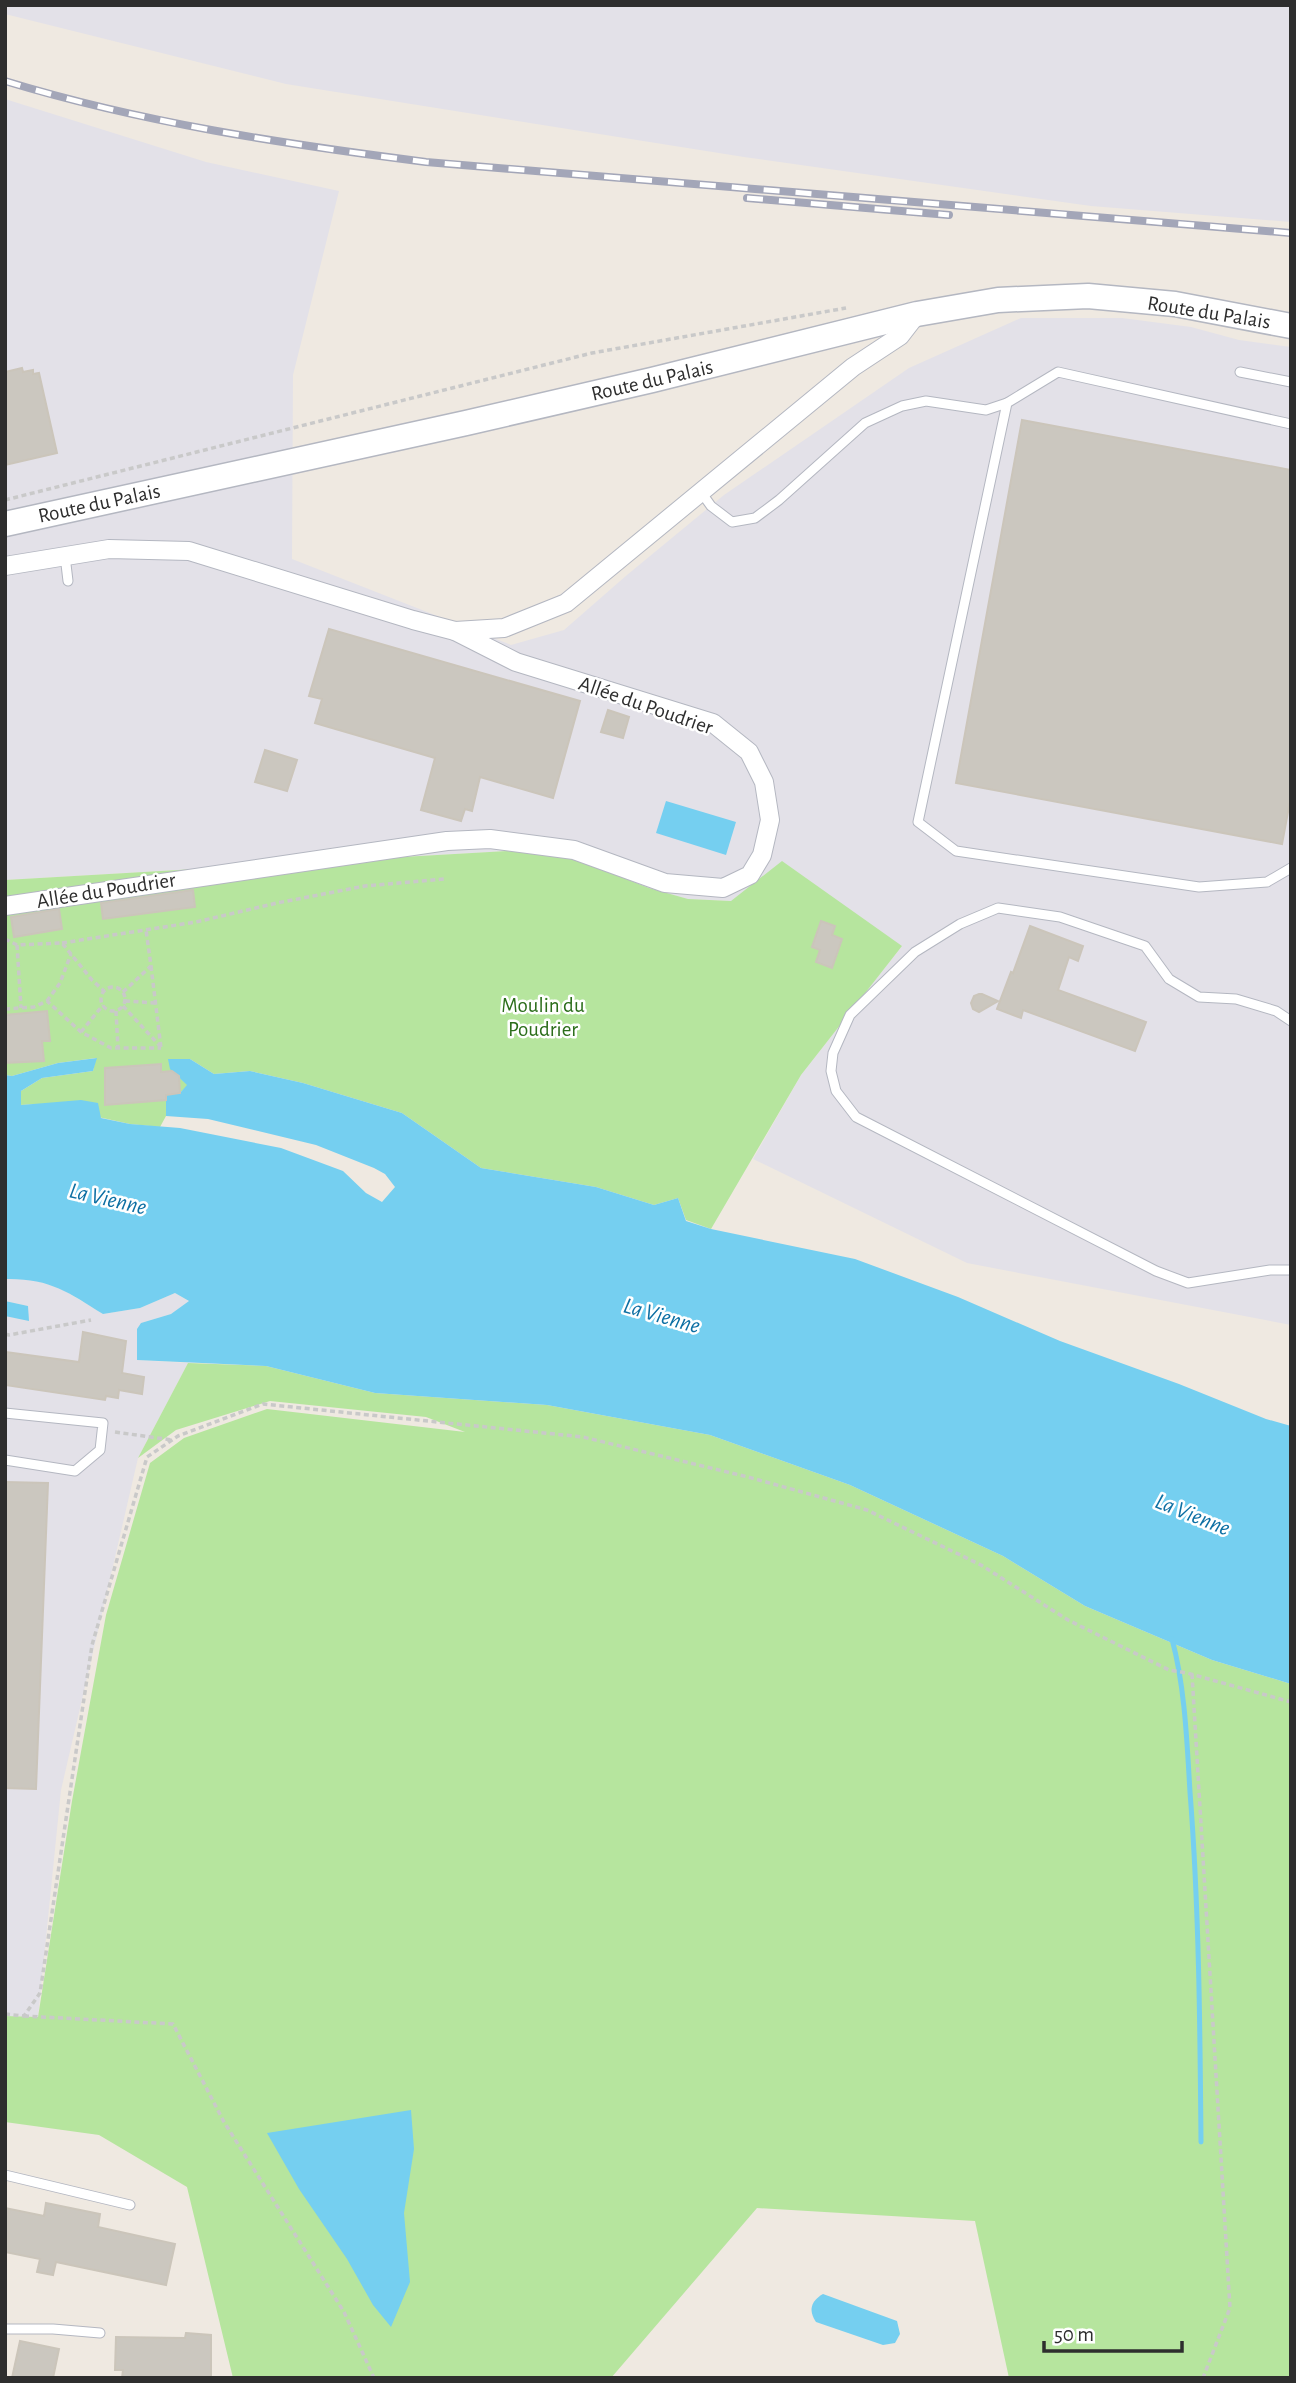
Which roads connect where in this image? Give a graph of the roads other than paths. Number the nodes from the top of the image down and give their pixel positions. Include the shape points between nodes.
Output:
1 (917, 314) junction
2 (1291, 326) edge
3 (1240, 372) dead end
4 (1291, 382) edge
5 (1007, 403) junction
6 (1291, 424) edge
7 (701, 492) junction
8 (11, 522) edge
9 (65, 556) junction
10 (5, 566) edge
11 (68, 581) dead end
12 (455, 631) junction
13 (1291, 868) edge
14 (5, 905) edge
15 (1291, 1021) edge
16 (1291, 1270) edge
17 (5, 1413) edge
18 (5, 1460) edge
19 (5, 2175) edge
20 (130, 2205) dead end
21 (5, 2329) edge
22 (100, 2333) dead end

1 - 2 main road, Route du Palais via 998,300 1088,296 1175,304
1 - 7 street via 900,336 853,367
1 - 8 main road, Route du Palais via 506,414
3 - 4 lane
5 - 6 lane via 1058,372
5 - 7 lane via 986,410 926,401 902,406 865,424 755,518 732,522
5 - 13 lane via 918,822 956,851 1199,887 1267,882
7 - 12 street via 566,603 504,628
9 - 10 street, Allée du Poudrier
9 - 11 lane
9 - 12 street, Allée du Poudrier via 109,548 189,551
12 - 14 street, Allée du Poudrier via 516,662 713,723 749,752 764,782 769,820 762,855 750,875 723,888 665,883 574,850 490,839 458,840
15 - 16 lane via 1276,1011 1236,999 1199,997 1169,979 1145,946 1060,917 998,908 960,924 915,952 850,1016 833,1053 831,1071 836,1091 856,1117 1156,1271 1188,1283
17 - 18 lane via 103,1423 100,1450 75,1471
19 - 20 lane
21 - 22 lane

